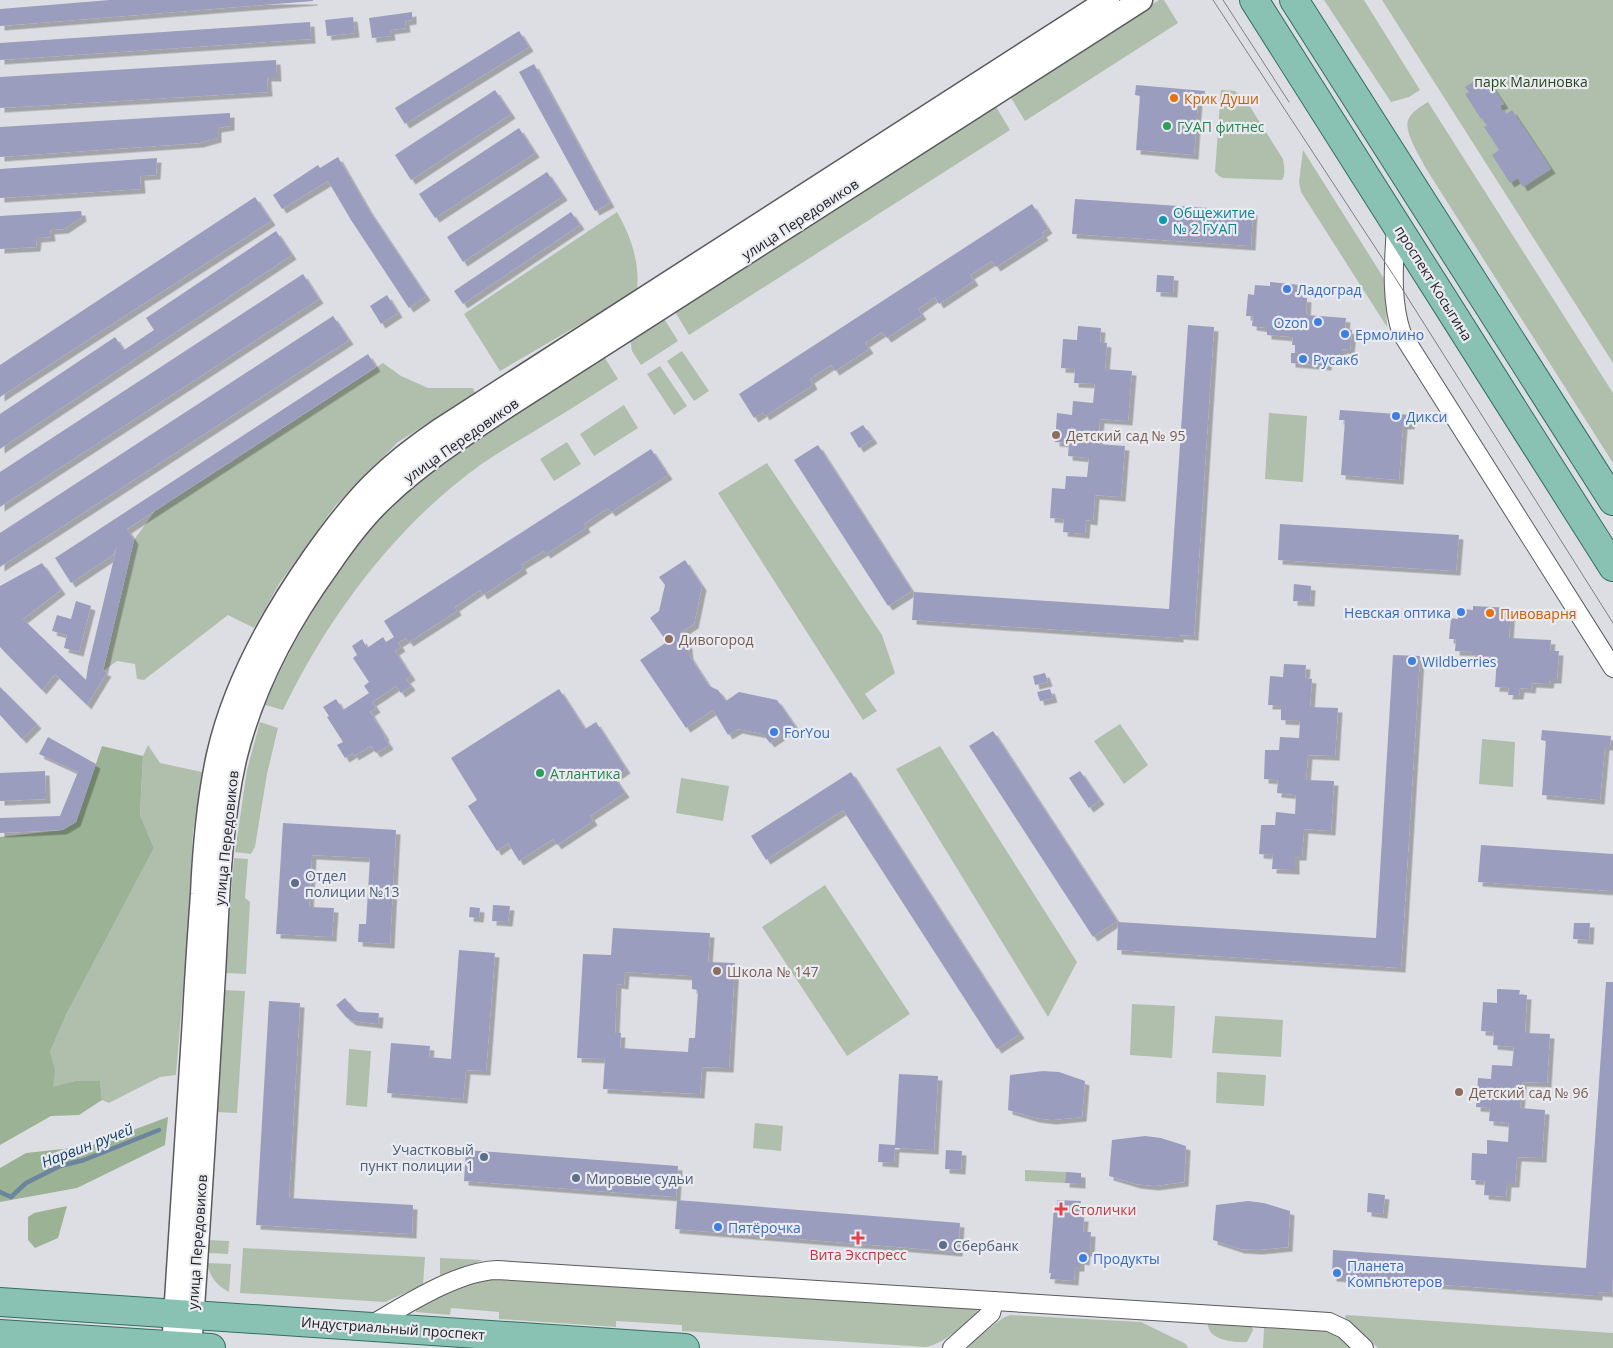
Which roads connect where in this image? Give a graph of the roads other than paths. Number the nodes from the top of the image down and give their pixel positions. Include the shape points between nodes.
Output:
1 (1108, 0) edge
2 (1141, 0) edge
3 (1254, 0) edge
4 (1294, 0) edge
5 (1396, 223) junction
6 (1613, 501) edge
7 (1613, 567) edge
8 (1613, 668) edge
9 (994, 1302) junction
10 (12, 1303) edge
11 (184, 1314) junction
12 (369, 1327) junction
13 (11, 1335) edge
14 (188, 1347) edge
15 (685, 1348) edge
16 (952, 1348) edge
17 (1364, 1348) edge

1 - 11 street, улица Передовиков via 438,431 374,482 327,537 277,613 252,660 233,703 218,754 203,877
2 - 11 street, улица Передовиков via 448,446 385,496 340,548 306,599 267,669 250,708 235,759 220,878
3 - 5 main road, проспект Косыгина
4 - 6 main road
5 - 7 main road, проспект Косыгина
5 - 8 street via 1395,308 1402,334
9 - 12 street via 486,1270 432,1291
9 - 16 street via 991,1313
9 - 17 street via 1329,1322 1344,1329
10 - 11 main road, Индустриальный проспект
11 - 12 main road, Индустриальный проспект
11 - 14 street
12 - 15 main road, Индустриальный проспект
13 - 14 main road

